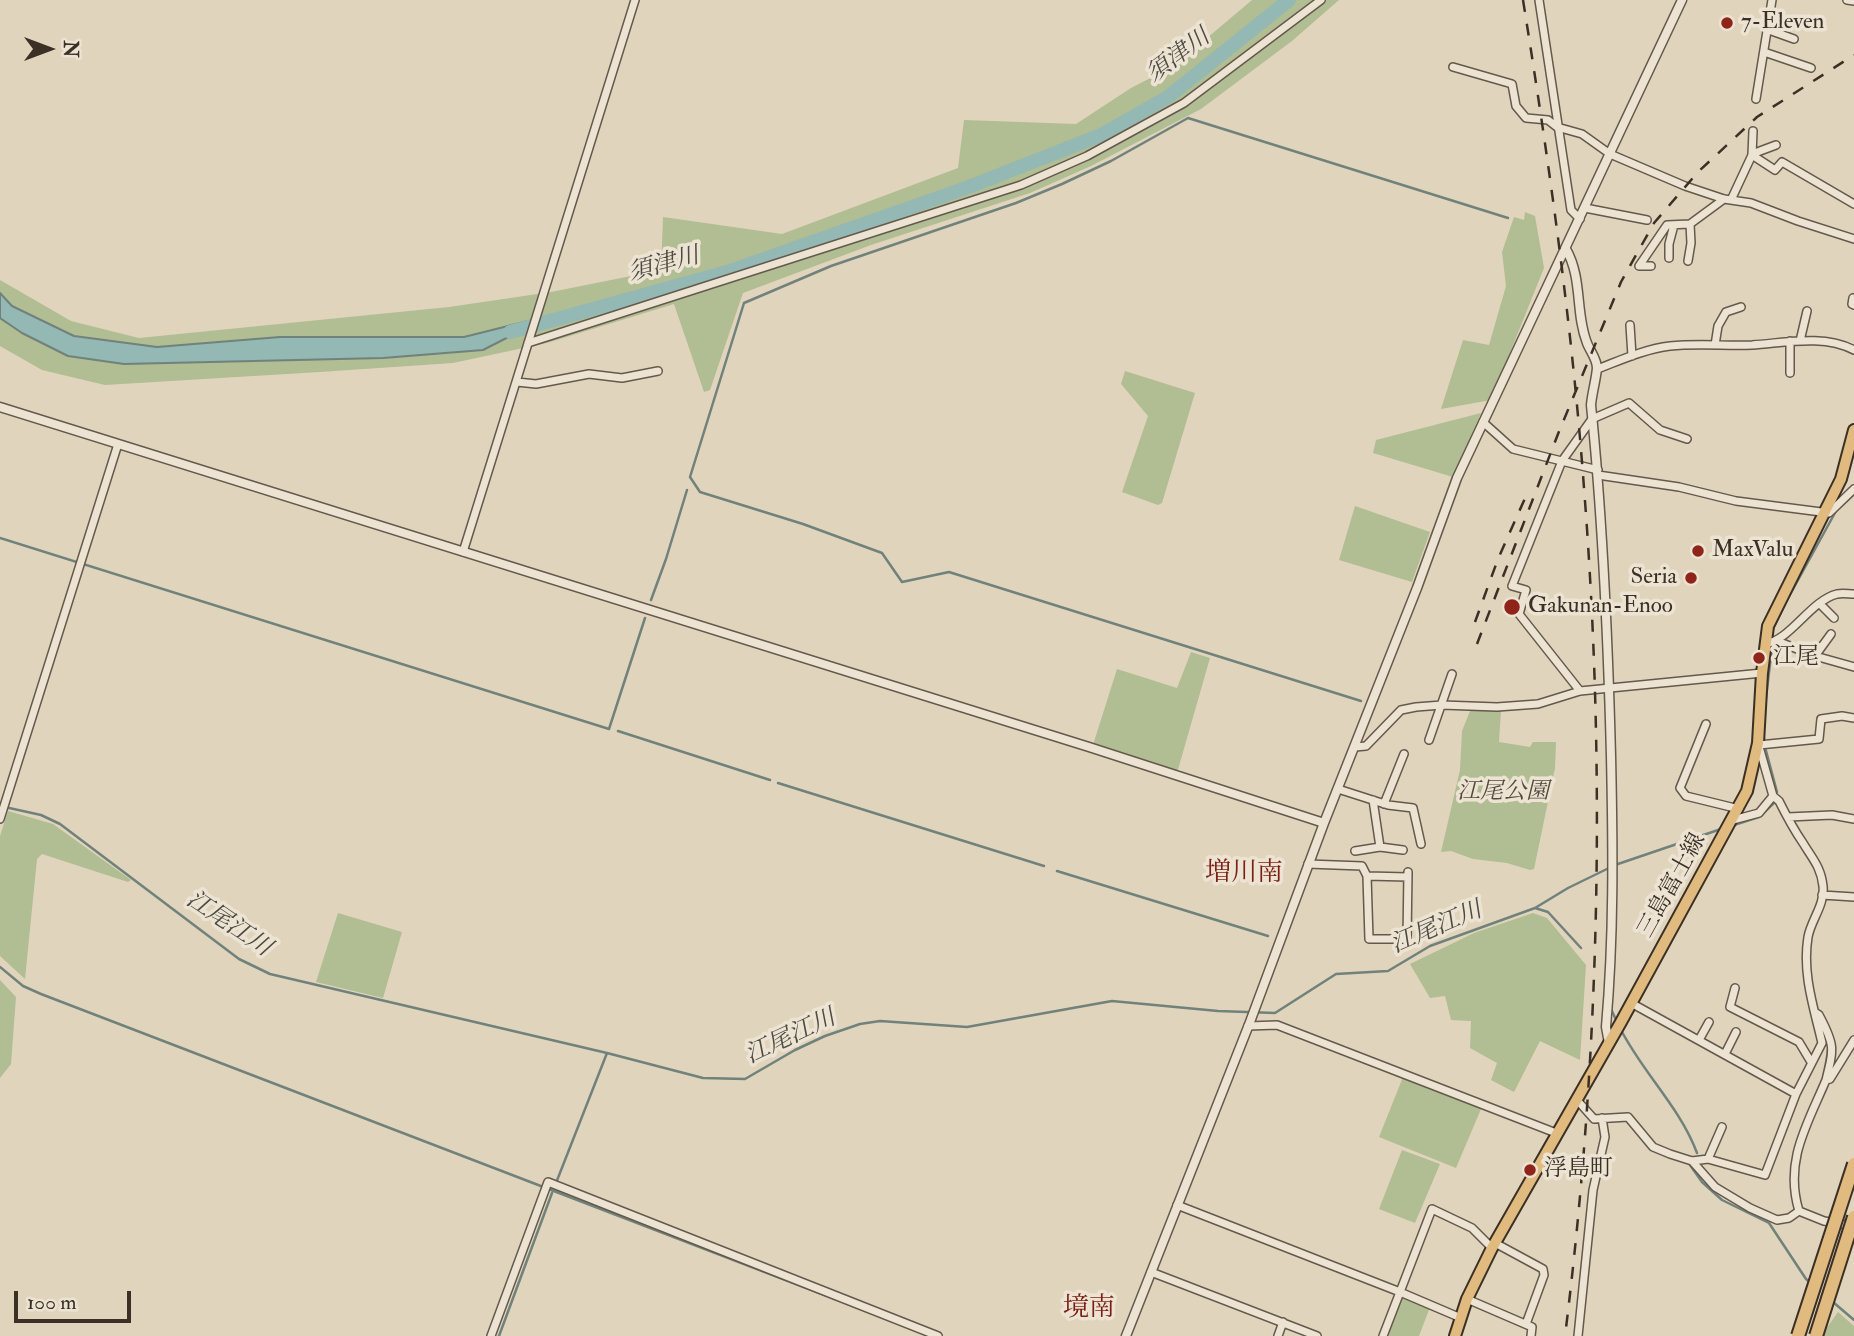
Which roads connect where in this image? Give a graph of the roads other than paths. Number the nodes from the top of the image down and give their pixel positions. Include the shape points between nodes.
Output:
1 (635, 0) edge
2 (1321, 0) edge
3 (1539, 0) edge
4 (1682, 0) edge
5 (1772, 0) edge
6 (1847, 0) edge
7 (1854, 1) edge
8 (1766, 29) junction
9 (1794, 39) dead end
10 (1764, 52) junction
11 (1453, 67) dead end
12 (1811, 68) dead end
13 (1756, 99) dead end
14 (1557, 127) junction
15 (1753, 131) dead end
16 (1776, 145) dead end
17 (1610, 154) junction
18 (1752, 155) junction
19 (1728, 199) junction
20 (1854, 204) edge
21 (1585, 208) junction
22 (1580, 219) junction
23 (1647, 220) dead end
24 (1690, 224) junction
25 (1674, 225) junction
26 (1854, 239) edge
27 (1566, 249) junction
28 (1669, 258) dead end
29 (1688, 261) dead end
30 (1651, 266) dead end
31 (1853, 298) edge
32 (1854, 305) edge
33 (1741, 307) dead end
34 (1807, 311) dead end
35 (1630, 325) dead end
36 (1790, 341) junction
37 (1800, 341) junction
38 (528, 343) junction
39 (1715, 345) junction
40 (1854, 350) edge
41 (1632, 356) junction
42 (1597, 369) junction
43 (658, 371) dead end
44 (1790, 373) dead end
45 (517, 382) junction
46 (0, 407) edge
47 (1592, 419) junction
48 (1483, 422) junction
49 (1854, 430) edge
50 (1687, 439) dead end
51 (118, 444) junction
52 (1562, 461) junction
53 (1598, 472) junction
54 (1854, 489) edge
55 (1824, 512) junction
56 (463, 552) junction
57 (1854, 594) edge
58 (1820, 604) junction
59 (1834, 618) dead end
60 (1831, 634) dead end
61 (1777, 641) junction
62 (1765, 644) junction
63 (1815, 656) junction
64 (1854, 667) edge
65 (1762, 673) junction
66 (1452, 674) dead end
67 (1609, 689) junction
68 (1580, 691) junction
69 (1442, 705) junction
70 (1854, 718) edge
71 (1706, 724) dead end
72 (1429, 740) dead end
73 (1758, 744) junction
74 (1355, 747) junction
75 (1404, 754) dead end
76 (1338, 789) junction
77 (1773, 796) junction
78 (1373, 800) junction
79 (1384, 804) junction
80 (1739, 809) junction
81 (1788, 817) junction
82 (0, 819) edge
83 (1854, 819) edge
84 (1733, 820) junction
85 (1324, 823) junction
86 (1421, 844) dead end
87 (1380, 847) junction
88 (1403, 850) dead end
89 (1355, 851) dead end
90 (1308, 864) junction
91 (1367, 876) junction
92 (1822, 895) junction
93 (1854, 897) edge
94 (1735, 988) dead end
95 (1631, 1003) junction
96 (1815, 1013) junction
97 (1709, 1022) dead end
98 (1249, 1024) junction
99 (1736, 1032) dead end
100 (1699, 1040) junction
101 (1854, 1040) edge
102 (1609, 1043) junction
103 (1725, 1054) junction
104 (1811, 1062) junction
105 (1826, 1080) junction
106 (1796, 1094) junction
107 (1577, 1100) junction
108 (1602, 1118) junction
109 (1722, 1127) dead end
110 (1556, 1133) junction
111 (1708, 1159) junction
112 (1692, 1161) junction
113 (1854, 1164) edge
114 (1177, 1205) junction
115 (1800, 1211) junction
116 (1854, 1217) edge
117 (1854, 1226) edge
118 (1494, 1246) junction
119 (1151, 1272) junction
120 (1400, 1292) junction
121 (1467, 1299) junction
122 (1461, 1318) junction
123 (1283, 1322) junction
124 (1526, 1324) junction
125 (491, 1336) edge
126 (938, 1336) edge
127 (1126, 1336) edge
128 (1278, 1336) edge
129 (1317, 1336) edge
130 (1384, 1336) edge
131 (1455, 1336) edge
132 (1531, 1336) edge
133 (1578, 1336) edge
134 (1798, 1336) edge
135 (1816, 1336) edge

1 - 38 street
2 - 38 street via 1184,103 1087,156 1021,184
3 - 14 street
4 - 17 street
5 - 8 street
6 - 7 street
8 - 9 street
8 - 10 street
10 - 12 street
10 - 13 street
11 - 14 street via 1513,84 1516,106 1526,118 1548,120
14 - 17 street via 1582,134
14 - 22 street via 1571,210
15 - 18 street
16 - 18 street
17 - 19 street
17 - 21 street
18 - 19 street
18 - 20 street via 1775,170 1782,162
19 - 24 street
19 - 26 street
21 - 22 street
21 - 23 street
22 - 27 street
24 - 25 street
24 - 29 street
25 - 28 street
25 - 30 street via 1667,225 1639,266
27 - 42 street via 1575,264 1586,341
27 - 48 street
31 - 32 street
33 - 39 street via 1726,312
34 - 37 street
35 - 41 street
36 - 37 street
36 - 39 street
36 - 44 street
37 - 40 street
38 - 45 street
39 - 41 street via 1670,346
41 - 42 street
42 - 47 street
43 - 45 street via 622,378 589,374 536,384
45 - 56 street
46 - 51 street
47 - 50 street via 1629,403 1660,430
47 - 52 street
47 - 53 street
48 - 52 street via 1513,449
48 - 74 street via 1457,478
49 - 55 main road, 三島富士線 via 1844,469
51 - 56 street
51 - 82 street
52 - 53 street
52 - 68 street via 1512,586 1526,590 1519,614
53 - 55 street via 1736,501
53 - 67 street
54 - 55 street via 1829,513
55 - 62 main road, 三島富士線 via 1769,626
56 - 85 street
57 - 58 street via 1838,594
58 - 59 street
58 - 61 street
60 - 63 street
61 - 62 street
61 - 63 street
62 - 65 main road, 三島富士線
63 - 64 street
65 - 67 street
65 - 73 main road, 三島富士線
66 - 69 street
67 - 68 street
67 - 102 street
68 - 69 street via 1538,704 1497,708
69 - 72 street
69 - 74 street via 1401,710 1377,738
70 - 73 street via 1821,719 1819,739
71 - 80 street via 1680,788 1686,796
73 - 77 street
73 - 80 main road, 三島富士線
74 - 76 street
75 - 79 street
76 - 78 street
76 - 85 street
77 - 81 street
77 - 84 street via 1759,813
78 - 79 street
78 - 87 street
79 - 86 street via 1413,808
80 - 84 main road, 三島富士線
81 - 83 street
81 - 92 street via 1815,858
84 - 95 main road, 三島富士線
85 - 90 street
87 - 88 street
87 - 89 street
90 - 91 street via 1362,866
90 - 98 street
91 - 91 street via 1408,874 1407,939 1369,939
92 - 93 street
92 - 96 street via 1806,954
94 - 104 street via 1730,1007 1800,1042
95 - 100 street
95 - 102 main road, 三島富士線
96 - 104 street via 1822,1043
96 - 105 street via 1830,1035 1833,1049
97 - 100 street
98 - 110 street via 1278,1025
98 - 114 street
99 - 103 street
100 - 103 street
101 - 105 street
102 - 107 main road, 三島富士線
103 - 106 street
104 - 106 street
105 - 115 street via 1793,1164
106 - 111 street via 1766,1175
107 - 108 street via 1594,1119
107 - 110 main road, 三島富士線
108 - 112 street via 1628,1117 1653,1147
108 - 133 street via 1605,1137 1593,1189
109 - 111 street
110 - 118 main road, 三島富士線
111 - 112 street
112 - 115 street via 1715,1187 1750,1208 1777,1220
113 - 134 highway, bridge
114 - 119 street
114 - 120 street
115 - 117 street
116 - 135 highway, bridge
118 - 120 street via 1472,1228 1432,1209
118 - 121 main road, 三島富士線
118 - 124 street via 1543,1269
119 - 123 street
119 - 127 street
120 - 122 street
120 - 130 street
121 - 122 main road, 三島富士線
121 - 124 street
122 - 131 main road, 三島富士線
123 - 128 street
123 - 129 street
124 - 132 street via 1532,1327
125 - 126 street via 548,1182

